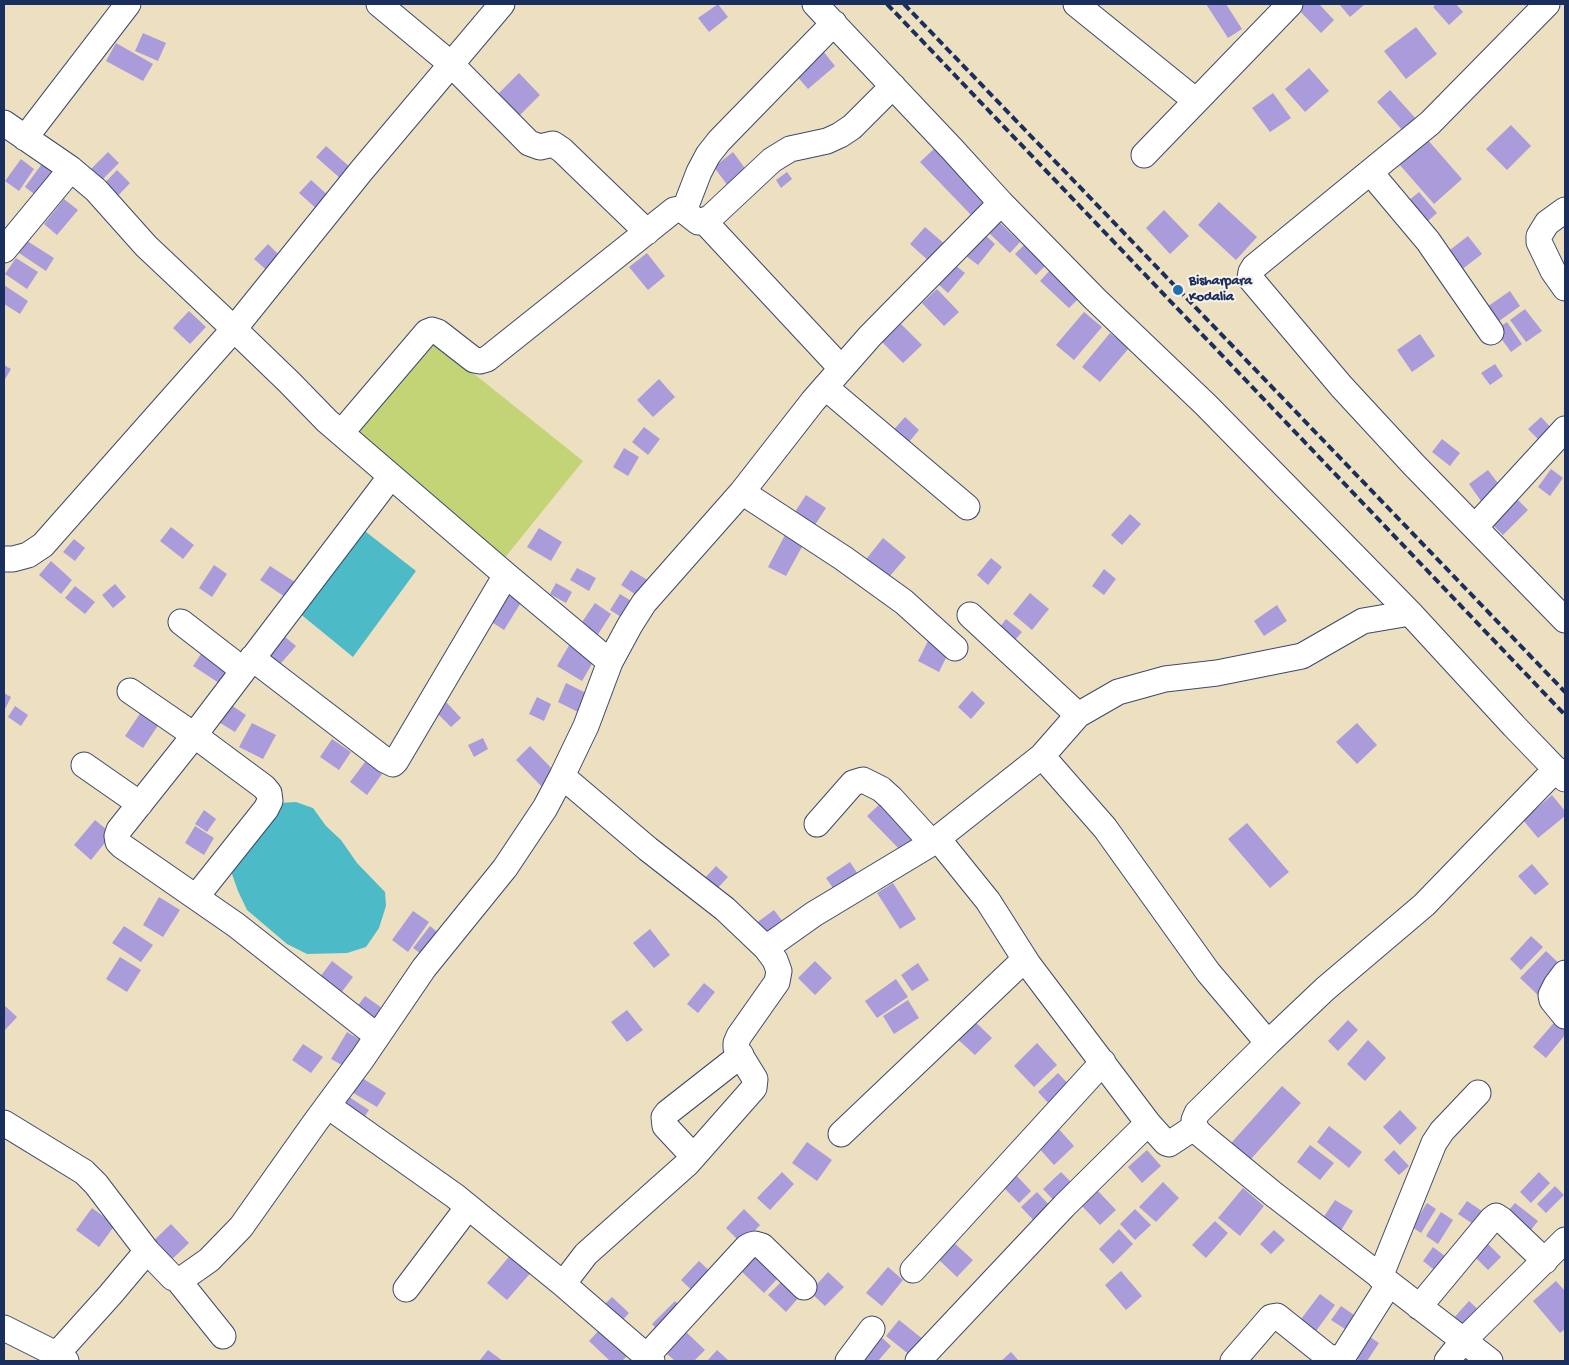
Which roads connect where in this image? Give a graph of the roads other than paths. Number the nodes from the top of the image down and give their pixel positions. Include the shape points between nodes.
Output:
1 (128, 4) edge
2 (379, 4) edge
3 (502, 4) edge
4 (815, 4) edge
5 (1076, 4) edge
6 (1290, 4) edge
7 (1547, 4) edge
8 (834, 24) junction
9 (451, 64) junction
10 (893, 86) junction
11 (1196, 101) junction
12 (4, 123) edge
13 (25, 138) junction
14 (1144, 155) dead end
15 (71, 169) junction
16 (1370, 172) junction
17 (1001, 204) junction
18 (1565, 210) edge
19 (694, 216) junction
20 (647, 232) junction
21 (4, 250) edge
22 (1565, 288) edge
23 (234, 329) junction
24 (1491, 332) dead end
25 (842, 368) junction
26 (825, 387) junction
27 (329, 422) junction
28 (1565, 429) edge
29 (390, 476) junction
30 (742, 492) junction
31 (967, 507) dead end
32 (1475, 527) junction
33 (4, 559) edge
34 (506, 575) junction
35 (1410, 613) junction
36 (970, 615) dead end
37 (1565, 620) edge
38 (181, 622) dead end
39 (955, 648) dead end
40 (610, 662) junction
41 (248, 664) junction
42 (130, 692) dead end
43 (1078, 715) junction
44 (194, 735) junction
45 (1042, 756) junction
46 (84, 765) dead end
47 (1560, 774) edge
48 (562, 776) junction
49 (140, 804) junction
50 (817, 824) dead end
51 (935, 841) junction
52 (196, 897) junction
53 (766, 948) junction
54 (1025, 958) junction
55 (1565, 973) edge
56 (1565, 1016) edge
57 (377, 1036) junction
58 (1268, 1043) junction
59 (741, 1055) junction
60 (1104, 1062) junction
61 (1478, 1093) dead end
62 (328, 1106) junction
63 (4, 1123) edge
64 (1148, 1123) junction
65 (1195, 1127) junction
66 (841, 1134) dead end
67 (693, 1156) junction
68 (468, 1207) junction
69 (1565, 1240) edge
70 (147, 1251) junction
71 (1545, 1261) junction
72 (913, 1270) dead end
73 (178, 1280) junction
74 (1384, 1281) junction
75 (563, 1284) junction
76 (804, 1287) dead end
77 (406, 1289) dead end
78 (1419, 1307) junction
79 (4, 1328) edge
80 (872, 1329) dead end
81 (223, 1336) dead end
82 (1463, 1342) junction
83 (53, 1357) edge
84 (643, 1357) edge
85 (848, 1361) edge
86 (918, 1361) edge
87 (1233, 1361) edge
88 (1447, 1361) edge
89 (1490, 1361) edge

1 - 13 street
2 - 9 street
3 - 9 street
4 - 8 street
5 - 11 street
6 - 11 street
7 - 16 street via 1430,122
8 - 10 street
8 - 19 street via 708,155 699,172
9 - 20 street via 523,138 540,147 553,144 558,147
9 - 23 street
10 - 17 street
10 - 19 street via 840,135 790,149 772,160 710,218
11 - 14 street
12 - 13 street
13 - 15 street
15 - 21 street
15 - 23 street via 96,190 146,246
16 - 24 street via 1428,241
16 - 32 street via 1254,266 1250,278 1342,386
17 - 25 street
17 - 35 street via 1206,405
18 - 22 street via 1547,223 1539,236 1553,271
19 - 20 street via 674,210
19 - 25 street
20 - 27 street via 486,359 474,360 438,332 427,332
23 - 27 street
23 - 33 street via 44,545 28,555
25 - 26 street
26 - 30 street
26 - 31 street
27 - 29 street
28 - 32 street
29 - 34 street
29 - 41 street
30 - 39 street via 843,558 930,624
30 - 40 street via 644,603
32 - 37 street
34 - 40 street
34 - 41 street via 393,764
35 - 43 street via 1363,621 1302,656 1164,680 1118,692
35 - 47 street
36 - 43 street
38 - 41 street
40 - 48 street via 586,726
41 - 44 street
42 - 44 street
43 - 45 street
44 - 49 street
44 - 52 street via 264,787 270,801
45 - 51 street
45 - 58 street via 1105,828 1208,972
46 - 49 street
47 - 58 street via 1424,905 1325,989
48 - 53 street via 725,909
48 - 57 street via 505,868 424,968
49 - 52 street via 119,830 118,842
50 - 51 street via 853,783 862,780 881,789
51 - 53 street via 814,914
51 - 54 street via 988,901
52 - 57 street
53 - 59 street via 779,971 777,982 736,1040 736,1048
54 - 60 street
54 - 66 street
55 - 56 street via 1551,995
57 - 62 street
58 - 65 street via 1197,1113
59 - 67 street via 755,1079 754,1088
59 - 67 street via 664,1117 666,1126
60 - 64 street
60 - 72 street
61 - 74 street via 1434,1143
62 - 68 street
62 - 73 street via 241,1227 210,1260
63 - 70 street via 84,1172
64 - 65 street via 1169,1144
64 - 86 street via 1064,1206
65 - 74 street via 1272,1193
67 - 75 street via 586,1254
68 - 75 street
68 - 77 street
69 - 71 street
70 - 73 street
70 - 83 street
71 - 78 street via 1496,1216
71 - 82 street
73 - 81 street
74 - 78 street
74 - 87 street via 1344,1355 1334,1359 1327,1356 1277,1316 1270,1317
75 - 84 street
76 - 84 street via 762,1246 751,1245
78 - 82 street
79 - 83 street
80 - 85 street
82 - 88 street
82 - 89 street

